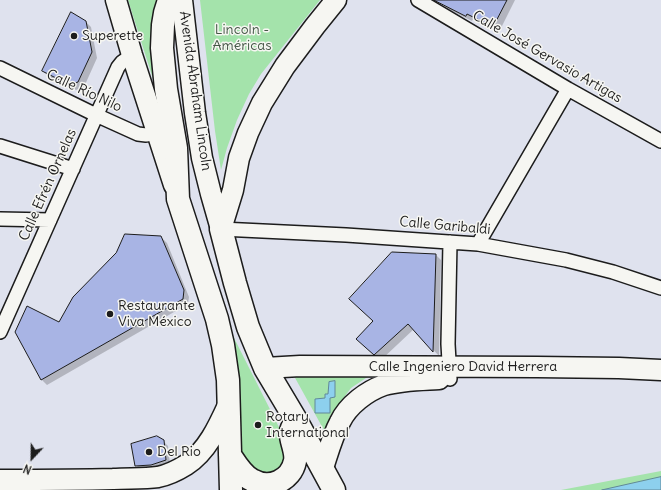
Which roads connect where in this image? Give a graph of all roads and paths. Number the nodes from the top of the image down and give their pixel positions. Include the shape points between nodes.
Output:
1 (116, 0) edge
2 (169, 0) edge
3 (182, 0) edge
4 (336, 0) edge
5 (418, 0) edge
6 (132, 55) junction
7 (0, 68) edge
8 (568, 89) junction
9 (96, 115) junction
10 (157, 133) junction
11 (661, 141) edge
12 (0, 146) edge
13 (72, 168) junction
14 (178, 199) junction
15 (0, 219) edge
16 (50, 220) junction
17 (221, 229) junction
18 (450, 242) junction
19 (478, 244) junction
20 (661, 288) edge
21 (217, 319) junction
22 (1, 327) edge
23 (248, 327) junction
24 (264, 368) junction
25 (661, 370) edge
26 (449, 372) junction
27 (416, 373) junction
28 (661, 382) edge
29 (229, 404) junction
30 (296, 420) junction
31 (230, 455) junction
32 (323, 468) junction
33 (0, 480) edge
34 (284, 480) junction
35 (231, 490) edge
36 (334, 490) edge

1 - 6 main road
2 - 14 highway via 163,25 162,48 176,148
3 - 17 main road, Avenida Abraham Lincoln via 202,158
4 - 17 main road via 285,66 262,103 239,158 233,190
5 - 8 street, Calle José Gervasio Artigas
6 - 9 street, Calle Efrén Ornelas via 118,67
6 - 10 main road
7 - 9 street, Calle Río Nilo
8 - 11 street, Calle José Gervasio Artigas
8 - 19 street
9 - 10 street, Calle Río Nilo via 138,134 146,136
9 - 13 street, Calle Efrén Ornelas
10 - 14 main road
12 - 13 street
13 - 16 street, Calle Efrén Ornelas
14 - 21 highway
15 - 16 street
16 - 22 street, Calle Efrén Ornelas
17 - 18 street, Calle Garibaldi
17 - 23 highway
18 - 19 street, Calle Garibaldi
18 - 26 street
19 - 20 street, Calle Garibaldi via 566,260
21 - 23 highway via 234,320
21 - 29 highway via 228,380
23 - 24 highway
24 - 27 main road, Calle Ingeniero David Herrera via 300,366
24 - 30 highway
25 - 26 main road, Calle Ingeniero David Herrera via 619,368
26 - 27 main road, Calle Ingeniero David Herrera
26 - 28 main road, Calle Ingeniero David Herrera
27 - 32 main road, Calle Ingeniero David Herrera via 384,386 349,408 340,421
29 - 31 highway
29 - 33 main road via 219,426 198,456 173,472 159,477
30 - 32 highway
30 - 34 highway via 291,432 295,461
31 - 34 highway via 251,480 269,484
31 - 35 highway
32 - 34 highway
32 - 36 highway

